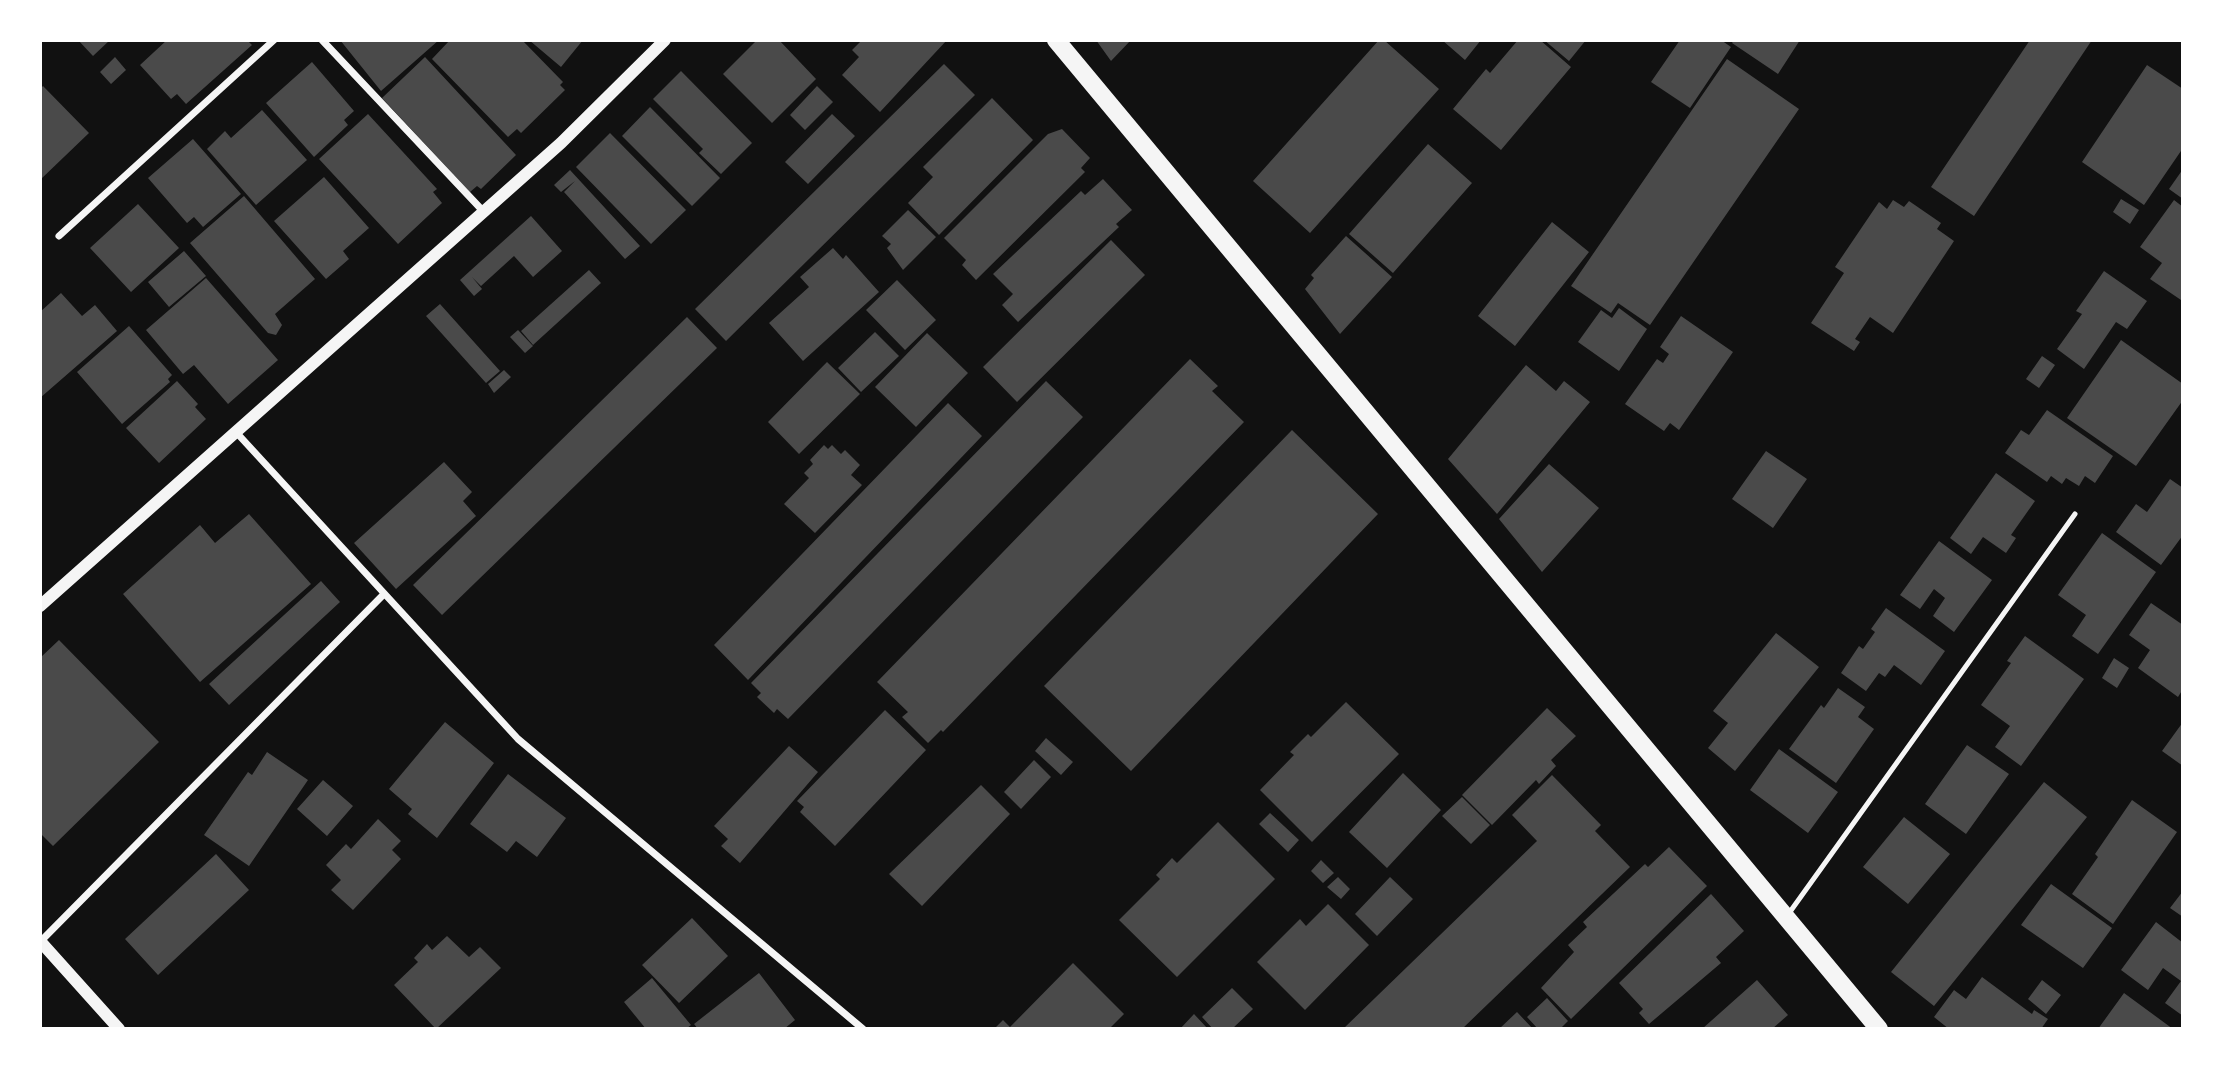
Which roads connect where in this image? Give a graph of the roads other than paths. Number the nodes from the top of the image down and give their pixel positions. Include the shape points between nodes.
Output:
1 (274, 40) edge
2 (322, 40) edge
3 (665, 40) edge
4 (1056, 40) edge
5 (483, 211) junction
6 (59, 236) dead end
7 (234, 431) junction
8 (2075, 514) dead end
9 (383, 594) junction
10 (40, 606) edge
11 (1785, 919) junction
12 (40, 941) edge
13 (119, 1029) edge
14 (863, 1029) edge
15 (1878, 1029) edge

1 - 6 street
2 - 5 street
3 - 5 street via 561,143
4 - 11 main road
5 - 7 street
7 - 9 street
7 - 10 street
8 - 11 lane
9 - 12 street
9 - 14 street via 518,739
11 - 15 main road
12 - 13 street

